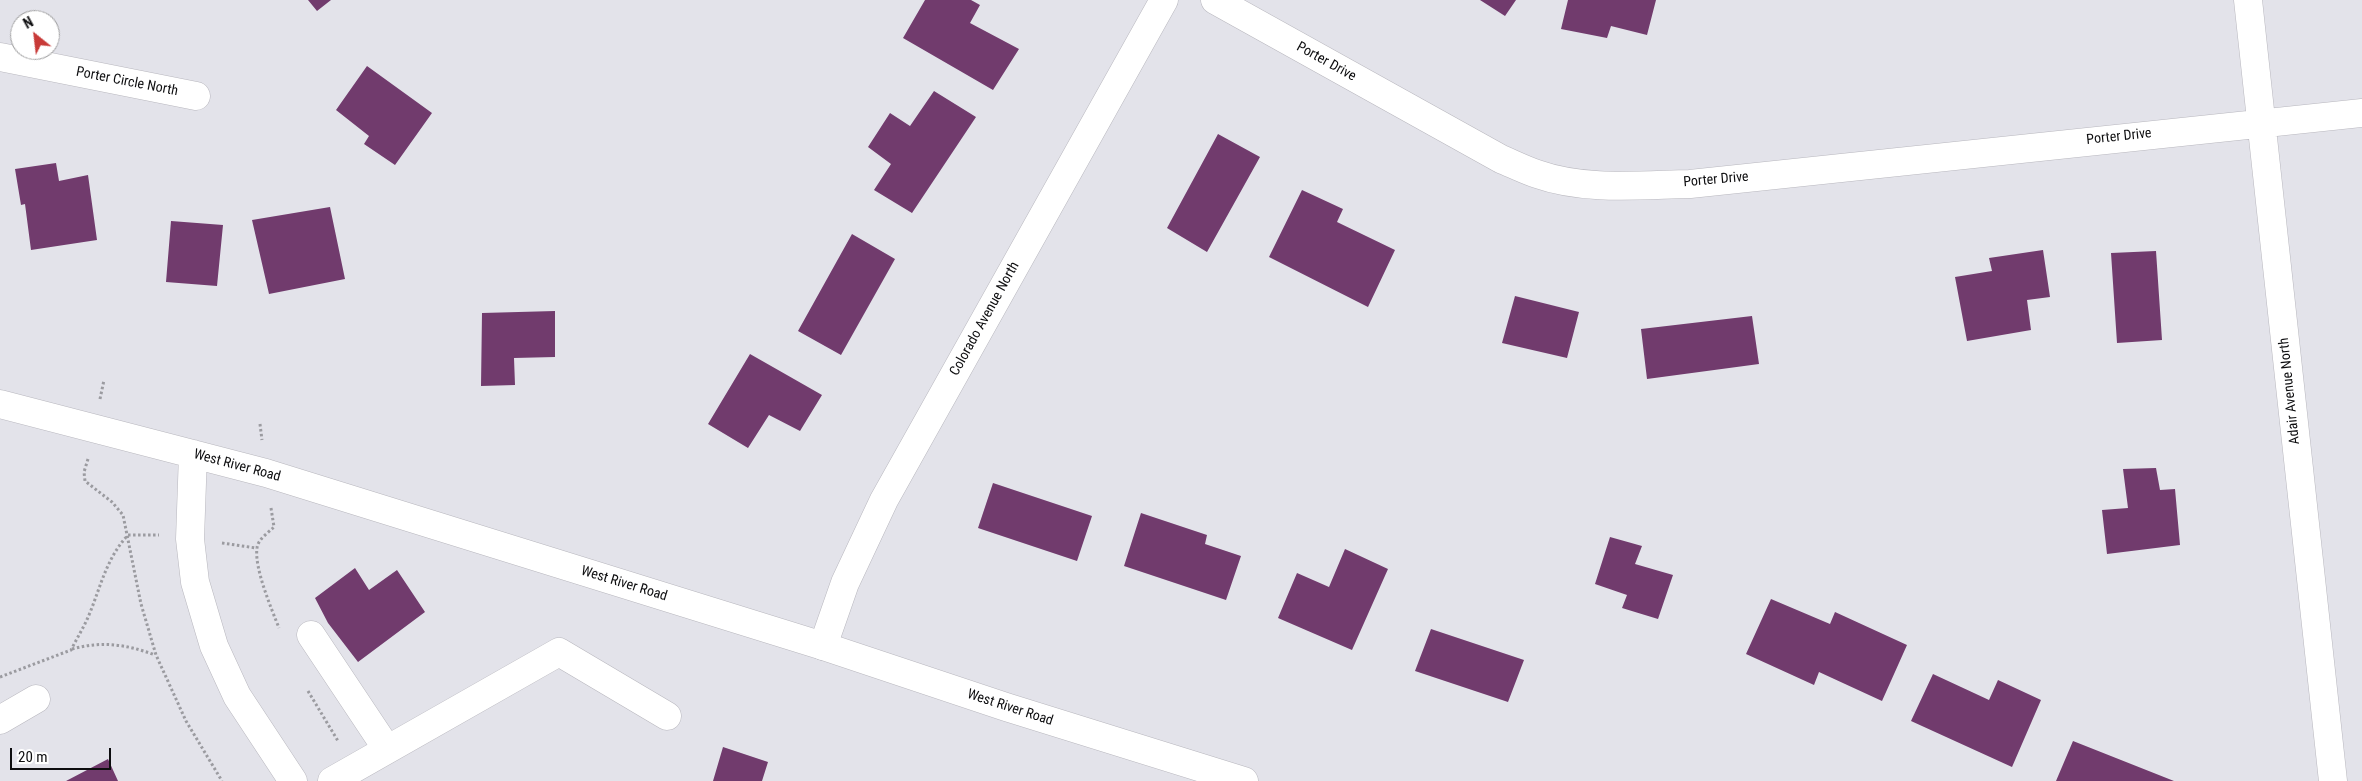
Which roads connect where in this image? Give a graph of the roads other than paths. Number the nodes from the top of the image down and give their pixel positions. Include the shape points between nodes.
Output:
1 (1164, 0) edge
2 (1215, 0) edge
3 (2248, 0) edge
4 (0, 58) edge
5 (196, 96) dead end
6 (2362, 112) edge
7 (2260, 122) junction
8 (0, 404) edge
9 (193, 454) junction
10 (312, 635) dead end
11 (823, 646) junction
12 (36, 699) dead end
13 (667, 716) dead end
14 (0, 720) edge
15 (387, 748) junction
16 (293, 781) edge
17 (332, 781) edge
18 (1244, 781) edge
19 (2333, 781) edge

1 - 11 street, Colorado Avenue North via 884,500 845,583
2 - 7 street, Porter Drive via 1501,159 1538,175 1578,183 1619,186 1690,184
3 - 7 street, Adair Avenue North
4 - 5 street, Porter Circle North
6 - 7 street, Porter Drive
7 - 19 street, Adair Avenue North
8 - 9 street, West River Road
9 - 11 street, West River Road via 294,482
9 - 16 street via 190,539 195,582 214,646 237,696
10 - 15 street
11 - 18 street, West River Road
12 - 14 street
13 - 15 street via 560,652
15 - 17 street

